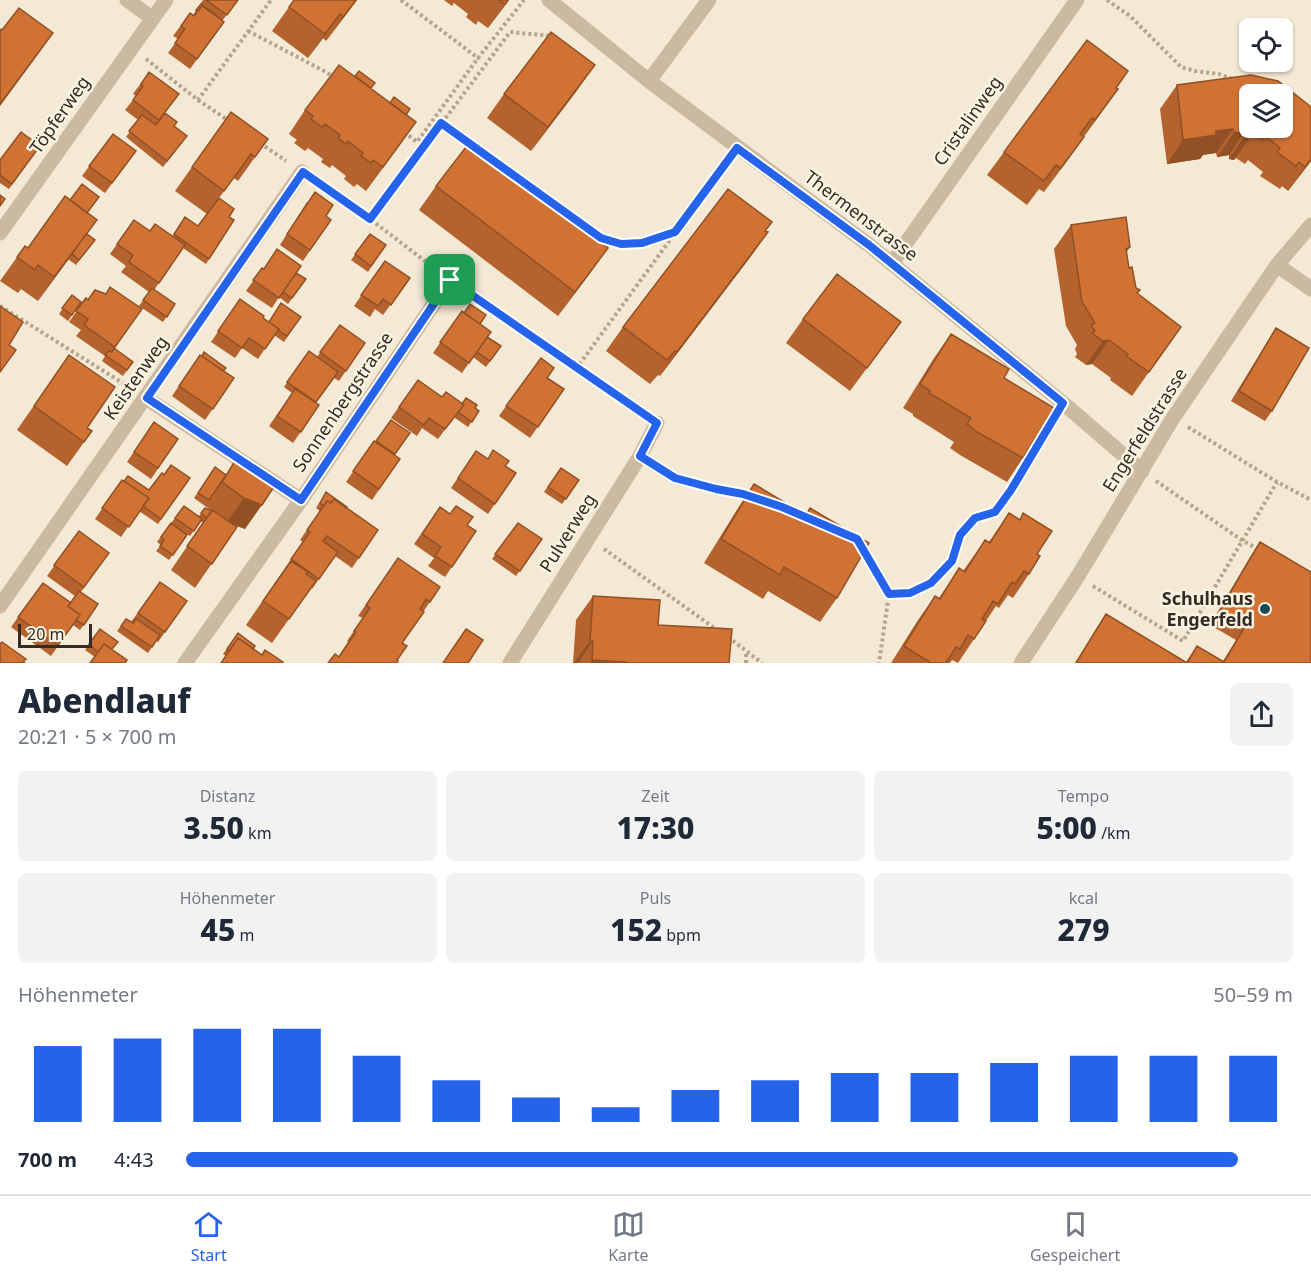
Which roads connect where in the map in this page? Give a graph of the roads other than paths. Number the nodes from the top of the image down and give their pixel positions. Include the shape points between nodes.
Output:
1 (127, 0) edge
2 (166, 0) edge
3 (549, 0) edge
4 (709, 0) edge
5 (1077, 0) edge
6 (152, 18) junction
7 (649, 81) junction
8 (303, 172) road end
9 (1311, 225) edge
10 (0, 234) edge
11 (892, 263) junction
12 (1277, 265) junction
13 (450, 280) road end
14 (1311, 289) edge
15 (147, 398) junction
16 (657, 423) road end
17 (1142, 471) junction
18 (301, 500) junction
19 (0, 606) edge
20 (185, 663) edge
21 (510, 663) edge
22 (1021, 663) edge

1 - 6 street
2 - 6 street, Töpferweg
3 - 7 street, Thermenstrasse
4 - 7 street
5 - 11 street, Cristalinweg
6 - 10 street, Töpferweg
7 - 11 street, Thermenstrasse
8 - 15 street, Keistenweg
9 - 12 street, Engerfeldstrasse
11 - 17 street, Thermenstrasse
12 - 14 street
12 - 17 street, Engerfeldstrasse via 1173,418
13 - 18 street, Sonnenbergstrasse
15 - 18 street
15 - 19 street, Keistenweg
16 - 21 street, Pulverweg
17 - 22 street, Engerfeldstrasse
18 - 20 street, Sonnenbergstrasse

